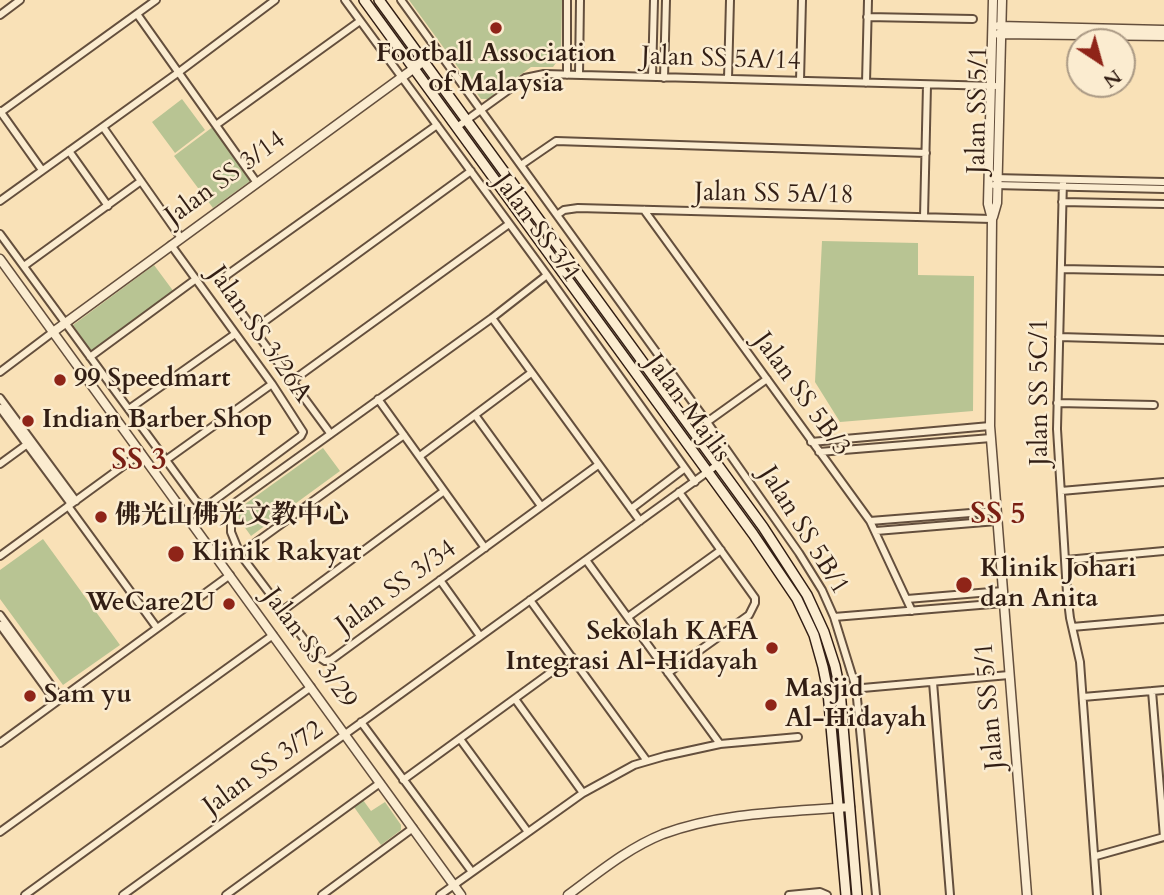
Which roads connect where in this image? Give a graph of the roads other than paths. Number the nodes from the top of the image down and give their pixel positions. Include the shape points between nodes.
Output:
1 (20, 0) edge
2 (156, 0) edge
3 (275, 0) edge
4 (345, 0) edge
5 (364, 0) edge
6 (379, 0) edge
7 (401, 0) edge
8 (567, 0) edge
9 (580, 0) edge
10 (654, 0) edge
11 (666, 0) edge
12 (730, 0) edge
13 (802, 0) edge
14 (868, 0) edge
15 (993, 0) edge
16 (1002, 5) edge
17 (137, 14) junction
18 (0, 15) edge
19 (867, 17) junction
20 (973, 19) dead end
21 (360, 21) junction
22 (997, 30) junction
23 (1164, 30) edge
24 (1024, 31) junction
25 (1066, 31) edge
26 (1136, 31) edge
27 (1136, 34) edge
28 (1164, 36) edge
29 (1001, 58) junction
30 (424, 61) junction
31 (414, 69) junction
32 (179, 72) junction
33 (567, 75) junction
34 (579, 75) junction
35 (652, 77) junction
36 (402, 78) junction
37 (664, 78) junction
38 (728, 79) junction
39 (800, 81) junction
40 (866, 83) junction
41 (928, 85) junction
42 (996, 86) junction
43 (481, 109) junction
44 (1, 112) edge
45 (466, 120) junction
46 (216, 125) junction
47 (437, 125) junction
48 (103, 127) junction
49 (457, 127) junction
50 (69, 151) junction
51 (926, 153) junction
52 (521, 165) junction
53 (42, 170) junction
54 (471, 171) junction
55 (141, 181) junction
56 (993, 182) junction
57 (1164, 182) edge
58 (257, 183) junction
59 (1063, 183) junction
60 (1164, 189) edge
61 (0, 201) edge
62 (1062, 202) junction
63 (1164, 204) edge
64 (108, 206) junction
65 (644, 210) junction
66 (557, 215) junction
67 (924, 217) junction
68 (992, 219) junction
69 (509, 224) junction
70 (0, 234) edge
71 (181, 238) junction
72 (171, 245) junction
73 (0, 258) edge
74 (24, 266) junction
75 (1061, 269) junction
76 (1164, 271) edge
77 (547, 275) junction
78 (196, 279) junction
79 (492, 318) junction
80 (65, 323) junction
81 (254, 329) junction
82 (53, 332) junction
83 (235, 334) junction
84 (1059, 337) junction
85 (1164, 340) edge
86 (90, 356) junction
87 (0, 373) edge
88 (531, 373) junction
89 (766, 379) junction
90 (292, 382) junction
91 (272, 384) junction
92 (0, 398) edge
93 (378, 399) junction
94 (1057, 403) junction
95 (1154, 405) dead end
96 (0, 408) edge
97 (129, 409) junction
98 (475, 415) junction
99 (707, 422) junction
100 (990, 426) junction
101 (330, 433) junction
102 (404, 435) junction
103 (990, 438) junction
104 (811, 442) junction
105 (26, 445) junction
106 (819, 452) junction
107 (141, 453) junction
108 (420, 456) junction
109 (166, 460) junction
110 (0, 464) edge
111 (598, 465) junction
112 (717, 466) junction
113 (685, 468) junction
114 (708, 472) junction
115 (695, 482) junction
116 (1164, 482) edge
117 (444, 491) junction
118 (1061, 491) junction
119 (680, 492) junction
120 (72, 504) junction
121 (541, 506) junction
122 (631, 509) junction
123 (996, 510) junction
124 (640, 521) junction
125 (870, 521) junction
126 (997, 521) junction
127 (876, 531) junction
128 (485, 548) junction
129 (720, 550) junction
130 (1164, 551) edge
131 (240, 554) junction
132 (0, 556) edge
133 (586, 560) junction
134 (1066, 561) junction
135 (230, 575) junction
136 (440, 580) junction
137 (1003, 592) junction
138 (907, 599) junction
139 (530, 600) junction
140 (1004, 603) junction
141 (282, 611) junction
142 (912, 611) junction
143 (0, 615) edge
144 (628, 617) junction
145 (834, 617) junction
146 (1164, 620) edge
147 (0, 625) edge
148 (1072, 627) junction
149 (157, 628) junction
150 (273, 635) junction
151 (480, 636) junction
152 (572, 657) junction
153 (668, 673) junction
154 (1009, 675) junction
155 (933, 682) junction
156 (311, 687) junction
157 (856, 688) junction
158 (840, 690) junction
159 (1164, 690) edge
160 (1152, 691) junction
161 (1083, 697) junction
162 (515, 699) junction
163 (59, 700) junction
164 (361, 722) junction
165 (345, 734) junction
166 (798, 737) dead end
167 (460, 739) junction
168 (0, 743) edge
169 (720, 744) junction
170 (647, 761) junction
171 (403, 780) junction
172 (380, 783) junction
173 (583, 793) junction
174 (850, 807) junction
175 (839, 808) junction
176 (413, 828) junction
177 (0, 832) edge
178 (528, 832) junction
179 (1164, 837) edge
180 (1096, 856) junction
181 (472, 872) junction
182 (454, 885) junction
183 (826, 894) edge
184 (25, 895) edge
185 (123, 895) edge
186 (226, 895) edge
187 (322, 895) edge
188 (440, 895) edge
189 (461, 895) edge
190 (568, 895) edge
191 (789, 895) edge
192 (846, 895) edge
193 (857, 895) edge
194 (876, 895) edge
195 (950, 895) edge
196 (1027, 895) edge
197 (1097, 895) edge

1 - 18 street
2 - 17 street
3 - 32 street
4 - 21 street, Jalan SS 3/1
5 - 31 main road, Jalan Majlis
6 - 30 main road, Jalan Majlis
7 - 43 street, Jalan SS 5B/1
8 - 33 street
9 - 34 street
10 - 35 street
11 - 37 street
12 - 38 street
13 - 39 street
14 - 19 street
15 - 22 street, Jalan SS 5/1
16 - 22 street, Jalan SS 5/1
16 - 24 street via 1007,20
17 - 32 street
17 - 44 street
19 - 20 street
19 - 40 street
21 - 36 street, Jalan SS 3/1
21 - 46 street
22 - 24 street
22 - 29 street, Jalan SS 5/1
22 - 42 street, Jalan SS 5/1
23 - 26 street
24 - 25 street
24 - 29 street via 1004,47
27 - 28 street
29 - 42 street, Jalan SS 5/1
30 - 31 street, Jalan SS 3/14
30 - 45 main road, Jalan Majlis
31 - 36 street, Jalan SS 3/14
31 - 49 main road, Jalan Majlis
32 - 46 street
32 - 48 street
33 - 34 street, Jalan SS 5A/14
33 - 43 street, Jalan SS 5A/14 via 525,78
34 - 35 street, Jalan SS 5A/14
35 - 37 street, Jalan SS 5A/14
36 - 47 street, Jalan SS 3/1
36 - 58 street, Jalan SS 3/14
37 - 38 street, Jalan SS 5A/14
38 - 39 street, Jalan SS 5A/14
39 - 40 street, Jalan SS 5A/14
40 - 41 street, Jalan SS 5A/14
41 - 42 street, Jalan SS 5A/14
41 - 51 street
42 - 56 street, Jalan SS 5/1
43 - 45 street, Jalan SS 5A/14
43 - 52 street, Jalan SS 5B/1
44 - 53 street
45 - 49 street, Jalan SS 5A/14
45 - 112 main road, Jalan Majlis
46 - 58 street
47 - 54 street, Jalan SS 3/1
47 - 81 street via 227,275 224,289
48 - 50 street
48 - 55 street
49 - 114 main road, Jalan Majlis
50 - 53 street
50 - 64 street
51 - 52 street via 556,141
51 - 67 street
52 - 66 street, Jalan SS 5B/1
53 - 61 street
54 - 69 street, Jalan SS 3/1
54 - 81 street
55 - 64 street
55 - 71 street
56 - 59 street
56 - 68 street, Jalan SS 5/1 via 988,204
57 - 59 street
58 - 71 street, Jalan SS 3/14
59 - 60 street
59 - 62 street, Jalan SS 5C/1
62 - 63 street
62 - 75 street, Jalan SS 5C/1
64 - 74 street
65 - 66 street, Jalan SS 5A/18 via 578,208
65 - 67 street, Jalan SS 5A/18
65 - 89 street, Jalan SS 5B/3
66 - 99 street, Jalan SS 5B/1
67 - 68 street, Jalan SS 5A/18
68 - 100 street, Jalan SS 5/1
69 - 77 street, Jalan SS 3/1
69 - 90 street
70 - 74 street, Jalan SS 3/26A
71 - 72 street, Jalan SS 3/14
72 - 78 street, Jalan SS 3/26A
72 - 80 street, Jalan SS 3/14
73 - 82 street, Jalan SS 3/29
74 - 80 street, Jalan SS 3/26A
75 - 76 street
75 - 84 street, Jalan SS 5C/1
77 - 79 street
77 - 113 street, Jalan SS 3/1
78 - 83 street, Jalan SS 3/26A
78 - 86 street
79 - 88 street
79 - 93 street
80 - 82 street, Jalan SS 3/14
80 - 86 street, Jalan SS 3/26A
81 - 90 street
82 - 87 street
82 - 107 street, Jalan SS 3/29
83 - 91 street, Jalan SS 3/26A
83 - 97 street
84 - 85 street
84 - 94 street, Jalan SS 5C/1
86 - 97 street, Jalan SS 3/26A
88 - 98 street
88 - 111 street
89 - 99 street
89 - 104 street, Jalan SS 5B/3
90 - 101 street
91 - 109 street
91 - 109 street, Jalan SS 3/26A via 299,423 301,436 208,505 196,501
92 - 120 street
93 - 101 street
93 - 102 street
94 - 95 street
94 - 118 street, Jalan SS 5C/1
96 - 105 street
97 - 109 street, Jalan SS 3/26A
98 - 108 street
98 - 121 street
99 - 145 street, Jalan SS 5B/1 via 799,553
100 - 103 street, Jalan SS 5/1
100 - 104 street
101 - 131 street, Jalan SS 3/34 via 236,502 231,532
102 - 108 street
102 - 131 street
103 - 106 street
103 - 123 street, Jalan SS 5/1
104 - 106 street, Jalan SS 5B/3
105 - 110 street
105 - 120 street
106 - 125 street, Jalan SS 5B/3
107 - 120 street
107 - 135 street, Jalan SS 3/29
108 - 117 street
111 - 121 street, Jalan SS 3/34
111 - 122 street
112 - 114 street, Jalan SS 3/72
112 - 158 main road, Jalan Majlis via 807,595 824,632
113 - 115 street, Jalan SS 3/1
113 - 122 street
114 - 115 street, Jalan SS 3/72
114 - 175 main road, Jalan Majlis via 785,579 814,635 828,692
115 - 119 street, Jalan SS 3/72
116 - 118 street
117 - 128 street
117 - 141 street
118 - 134 street, Jalan SS 5C/1
119 - 124 street, Jalan SS 3/72
119 - 129 street
120 - 132 street
120 - 149 street
121 - 128 street, Jalan SS 3/34
122 - 124 street
123 - 125 street
123 - 126 street, Jalan SS 5/1
124 - 133 street, Jalan SS 3/72
125 - 127 street, Jalan SS 5B/3
126 - 127 street
126 - 137 street, Jalan SS 5/1
127 - 138 street, Jalan SS 5B/3
128 - 136 street, Jalan SS 3/34
129 - 144 street
129 - 153 street via 755,603 749,615
130 - 134 street
131 - 141 street, Jalan SS 3/34
133 - 139 street, Jalan SS 3/72
133 - 144 street
134 - 148 street, Jalan SS 5C/1
135 - 149 street
135 - 150 street, Jalan SS 3/29
136 - 141 street, Jalan SS 3/34 via 331,660 316,656
136 - 151 street
137 - 138 street
137 - 140 street, Jalan SS 5/1
138 - 142 street, Jalan SS 5B/3
139 - 151 street, Jalan SS 3/72
139 - 152 street
140 - 142 street
140 - 154 street, Jalan SS 5/1
142 - 145 street
143 - 163 street
144 - 153 street
145 - 157 street, Jalan SS 5B/1
146 - 148 street
147 - 163 street
148 - 161 street, Jalan SS 5C/1
149 - 163 street
150 - 156 street, Jalan SS 3/29
150 - 177 street
151 - 164 street, Jalan SS 3/72
152 - 162 street
152 - 170 street
153 - 169 street
154 - 155 street
154 - 196 street, Jalan SS 5/1
155 - 157 street
155 - 195 street
156 - 165 street, Jalan SS 3/29
156 - 184 street
157 - 158 street
157 - 194 street, Jalan SS 5B/1
158 - 174 main road, Jalan Majlis
159 - 160 street
160 - 161 street
160 - 179 street
161 - 180 street, Jalan SS 5C/1
162 - 167 street
162 - 173 street
163 - 168 street
164 - 165 street, Jalan SS 3/72
164 - 171 street
165 - 172 street, Jalan SS 3/29
165 - 185 street, Jalan SS 3/72
166 - 169 street
167 - 171 street
167 - 178 street
169 - 170 street
170 - 173 street
171 - 181 street
172 - 176 street, Jalan SS 3/29
172 - 186 street
173 - 178 street
174 - 175 street
174 - 193 main road, Jalan Majlis
175 - 190 street via 741,815 695,824 640,845
175 - 192 main road, Jalan Majlis
176 - 182 street, Jalan SS 3/29
176 - 187 street
178 - 181 street
179 - 180 street
180 - 197 street, Jalan SS 5C/1
181 - 182 street
182 - 188 street
182 - 189 street, Jalan SS 3/29
183 - 191 street

